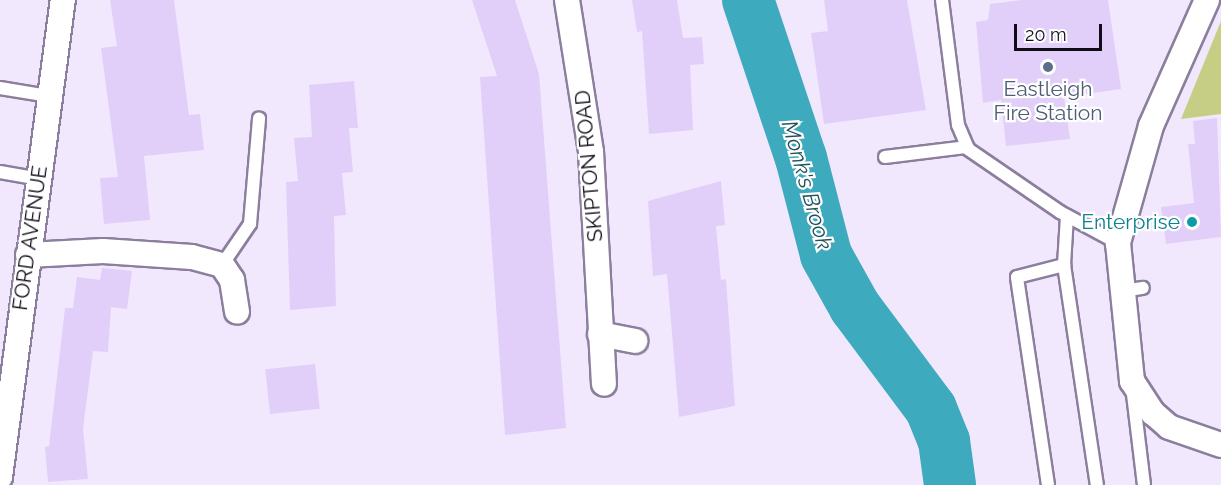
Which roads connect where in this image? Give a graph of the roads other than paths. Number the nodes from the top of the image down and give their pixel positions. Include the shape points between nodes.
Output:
1 (63, 0) edge
2 (567, 0) edge
3 (942, 0) edge
4 (1207, 0) edge
5 (0, 88) edge
6 (50, 96) junction
7 (259, 118) dead end
8 (967, 147) junction
9 (885, 157) dead end
10 (0, 172) edge
11 (38, 179) junction
12 (1067, 216) junction
13 (1118, 243) junction
14 (27, 255) junction
15 (1064, 265) junction
16 (222, 266) junction
17 (237, 312) dead end
18 (600, 334) junction
19 (635, 341) dead end
20 (8, 347) edge
21 (1132, 381) junction
22 (604, 384) dead end
23 (1221, 445) edge
24 (0, 477) edge
25 (1048, 485) edge
26 (1097, 485) edge
27 (1144, 485) edge

1 - 6 street, FORD AVENUE
2 - 18 street, SKIPTON ROAD via 591,152
3 - 8 lane via 958,125
4 - 13 street via 1150,126
5 - 6 lane
6 - 11 street, FORD AVENUE
7 - 16 lane via 250,224
8 - 9 lane
8 - 12 lane
10 - 11 lane
11 - 14 street, FORD AVENUE
12 - 13 lane
12 - 15 lane
13 - 21 street via 1133,290
14 - 16 street via 103,251 192,257
14 - 20 street, FORD AVENUE
15 - 25 lane via 1017,277
15 - 26 lane
16 - 17 street via 232,280
18 - 19 street
18 - 22 street, SKIPTON ROAD
20 - 24 street, FORD AVENUE
21 - 23 street via 1153,413 1169,427
21 - 27 lane

